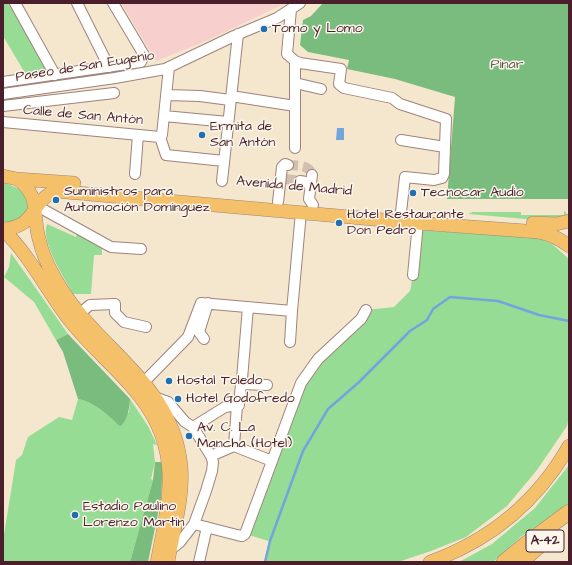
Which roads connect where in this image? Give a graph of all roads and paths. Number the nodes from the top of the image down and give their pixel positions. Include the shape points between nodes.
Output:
1 (15, 3) edge
2 (76, 3) edge
3 (113, 3) edge
4 (300, 3) edge
5 (291, 9) junction
6 (238, 34) junction
7 (295, 61) junction
8 (169, 67) junction
9 (109, 68) junction
10 (55, 75) junction
11 (4, 81) edge
12 (295, 83) junction
13 (321, 89) dead end
14 (114, 93) dead end
15 (3, 94) edge
16 (166, 95) junction
17 (231, 98) junction
18 (3, 106) edge
19 (295, 106) junction
20 (164, 116) junction
21 (3, 122) edge
22 (228, 122) junction
23 (138, 135) junction
24 (160, 137) junction
25 (401, 140) dead end
26 (445, 147) junction
27 (295, 148) dead end
28 (224, 161) junction
29 (288, 165) dead end
30 (135, 174) dead end
31 (312, 175) dead end
32 (3, 176) edge
33 (17, 179) junction
34 (222, 181) dead end
35 (300, 181) tunnel mouth
36 (310, 188) junction
37 (278, 202) junction
38 (36, 208) junction
39 (307, 208) junction
40 (401, 212) junction
41 (569, 221) edge
42 (418, 223) junction
43 (3, 229) edge
44 (569, 246) edge
45 (141, 249) dead end
46 (413, 275) dead end
47 (208, 303) junction
48 (248, 307) junction
49 (366, 310) dead end
50 (292, 311) junction
51 (79, 314) junction
52 (146, 327) dead end
53 (204, 339) dead end
54 (290, 342) dead end
55 (242, 379) dead end
56 (144, 382) junction
57 (267, 386) dead end
58 (157, 398) junction
59 (237, 405) junction
60 (193, 427) junction
61 (234, 446) junction
62 (569, 446) edge
63 (211, 456) junction
64 (272, 461) junction
65 (569, 512) edge
66 (569, 521) edge
67 (194, 524) junction
68 (208, 527) junction
69 (169, 556) edge
70 (157, 562) edge
71 (199, 562) edge
72 (430, 562) edge
73 (504, 562) edge
74 (521, 562) edge

1 - 10 street
2 - 9 street
3 - 9 street, Paseo de San Eugenio via 144,54 141,62
4 - 5 street, Paseo de San Eugenio
5 - 6 street, Paseo de San Eugenio via 277,18
5 - 7 street via 288,54
6 - 8 street, Paseo de San Eugenio
6 - 17 street
7 - 12 street
7 - 26 street via 341,69 339,84 344,88 392,98 400,104 446,119
8 - 15 street, Paseo de San Eugenio via 115,78
8 - 16 street
9 - 10 street, Paseo de San Eugenio
10 - 11 street, Paseo de San Eugenio
12 - 13 street
12 - 19 street
14 - 18 street
16 - 17 street
16 - 20 street
17 - 19 street
17 - 22 street
19 - 27 street
20 - 22 street
20 - 24 street
21 - 23 street, Calle de San Antón
22 - 28 street
23 - 24 street, Calle de San Antón
23 - 30 street
24 - 28 street via 166,155
25 - 26 street
26 - 40 street via 442,178 434,180 405,176
28 - 34 street
29 - 37 street via 282,167 283,181
31 - 36 street
32 - 33 main road, Avenida de Madrid
33 - 37 main road, Avenida de Madrid
33 - 38 main road via 30,191
35 - 36 street via 304,181
36 - 39 street
37 - 39 main road, Avenida de Madrid
38 - 39 main road, Avenida de Madrid via 46,196 55,191
38 - 43 main road, Avenida de Madrid via 22,225
38 - 45 street via 112,247
38 - 51 main road via 38,238 46,259 55,279
39 - 40 main road, Avenida de Madrid
39 - 42 main road, Avenida de Madrid
39 - 50 street
40 - 41 main road, Avenida de Madrid via 549,225
42 - 44 main road, Avenida de Madrid via 539,232
42 - 46 street
43 - 70 main road via 21,249 69,320 132,387 154,417 163,437 170,474 167,511
47 - 48 street
47 - 53 street via 199,332
47 - 56 street via 201,303 188,337
48 - 50 street
48 - 55 street
49 - 64 street via 362,319 318,359 301,383
50 - 54 street
51 - 52 street via 90,305 115,304 115,313 124,322
51 - 56 main road
56 - 58 main road
57 - 59 street via 241,384
58 - 60 street via 168,402 185,422
58 - 69 main road via 171,426 181,467 178,510
59 - 60 street via 225,407
59 - 61 street
60 - 63 street
61 - 63 street
61 - 64 street
62 - 72 main road via 552,474 513,516 478,541
63 - 67 street via 212,471
64 - 68 street via 245,534 236,535
65 - 73 highway
66 - 74 highway, A-42
67 - 68 street
67 - 69 street
68 - 71 street

